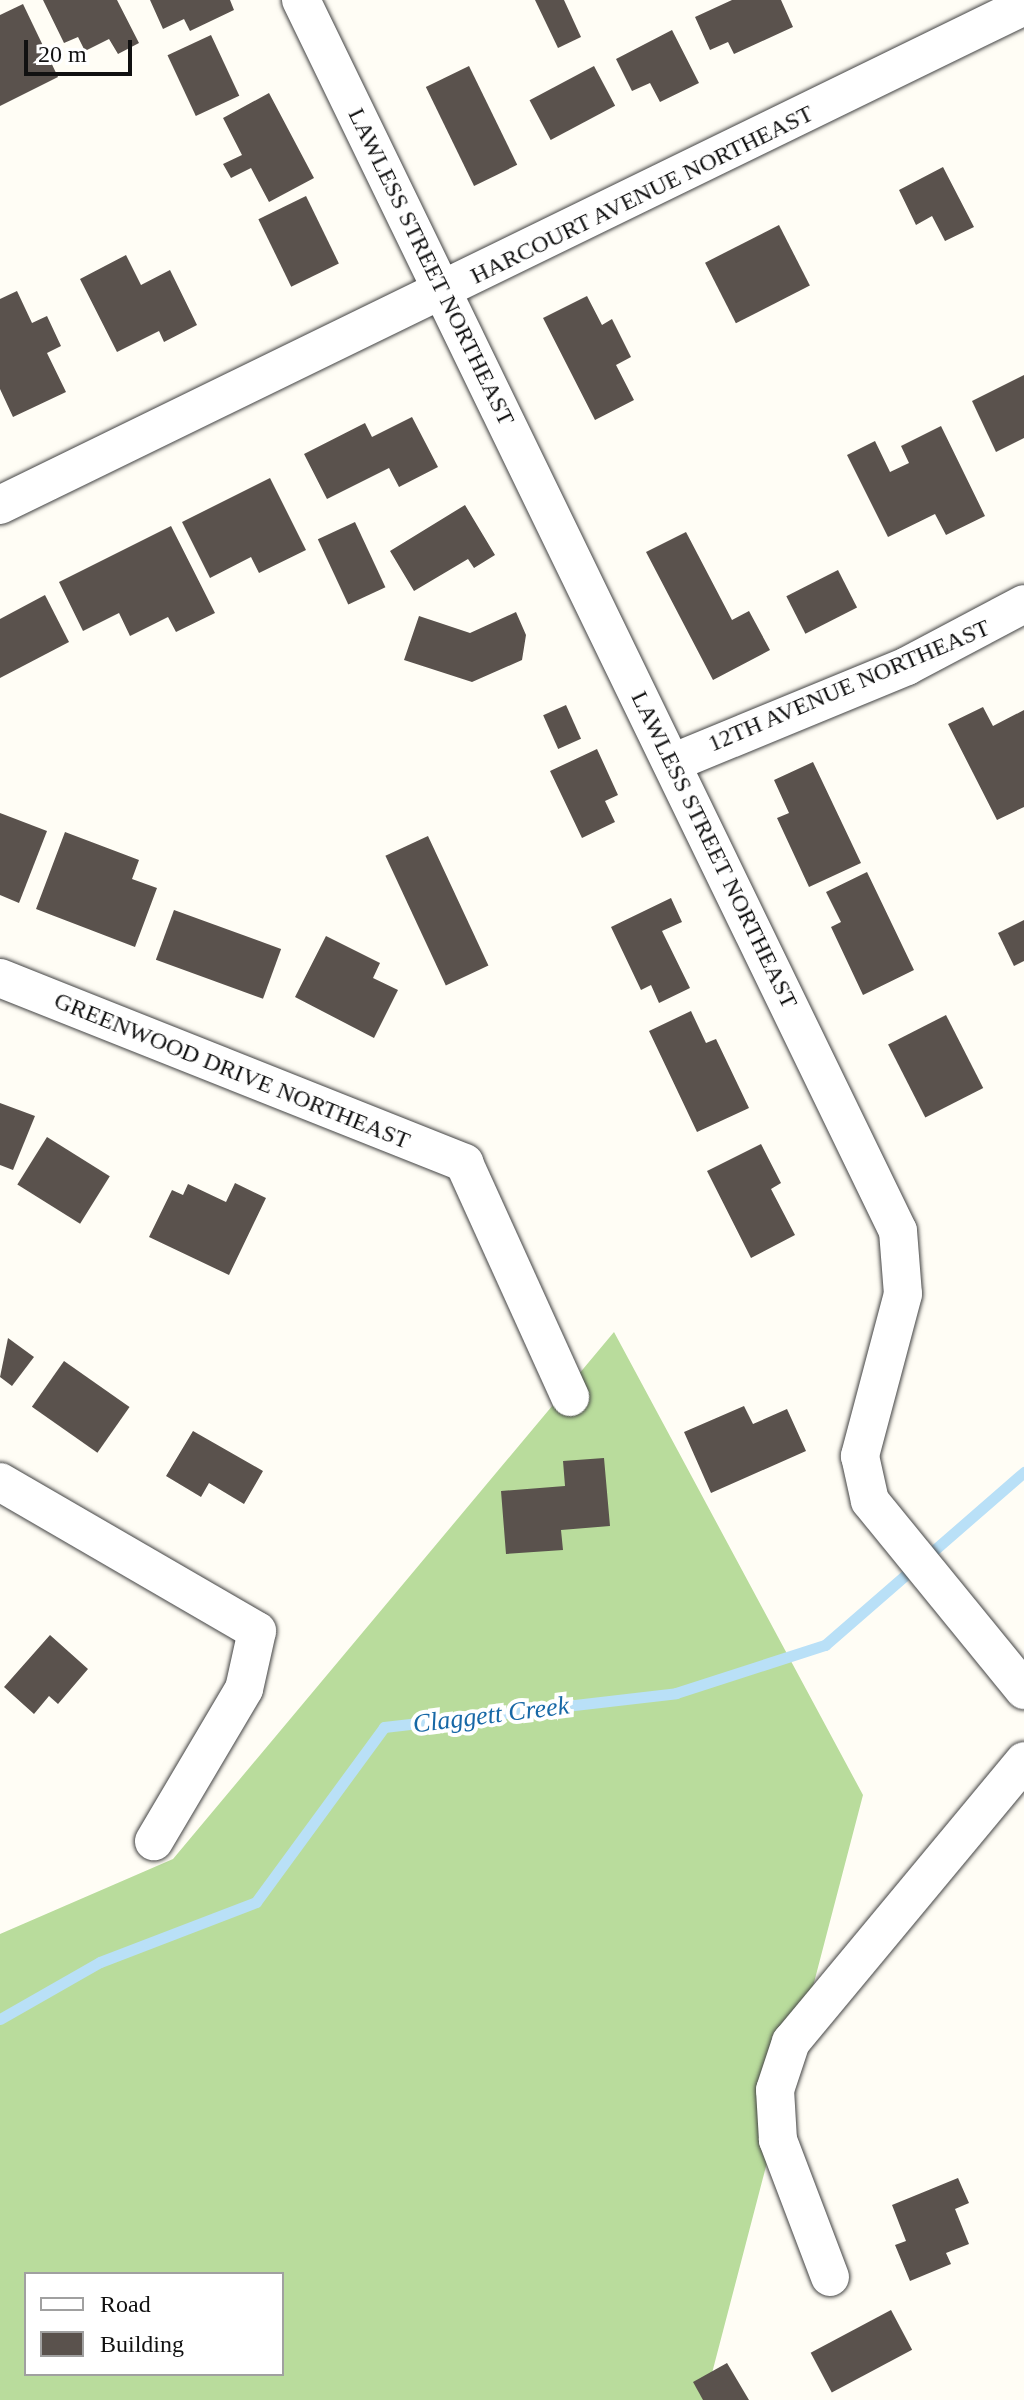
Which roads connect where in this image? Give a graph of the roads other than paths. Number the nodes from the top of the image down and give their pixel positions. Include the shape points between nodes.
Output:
1 (301, 0) edge
2 (1024, 6) edge
3 (444, 293) junction
4 (0, 505) edge
5 (1024, 604) edge
6 (672, 763) junction
7 (0, 978) edge
8 (570, 1397) dead end
9 (0, 1482) edge
10 (1024, 1690) edge
11 (1024, 1761) edge
12 (154, 1841) dead end
13 (830, 2277) dead end

1 - 3 street, LAWLESS STREET NORTHEAST
2 - 3 street, HARCOURT AVENUE NORTHEAST
3 - 4 street, HARCOURT AVENUE NORTHEAST
3 - 6 street, LAWLESS STREET NORTHEAST
5 - 6 street, 12TH AVENUE NORTHEAST via 907,666
6 - 10 street, LAWLESS STREET NORTHEAST via 898,1231 903,1294 860,1456 862,1481 881,1520
7 - 8 street, GREENWOOD DRIVE NORTHEAST via 464,1163
9 - 12 street via 257,1631 244,1689
11 - 13 street via 791,2042 775,2090 778,2140

